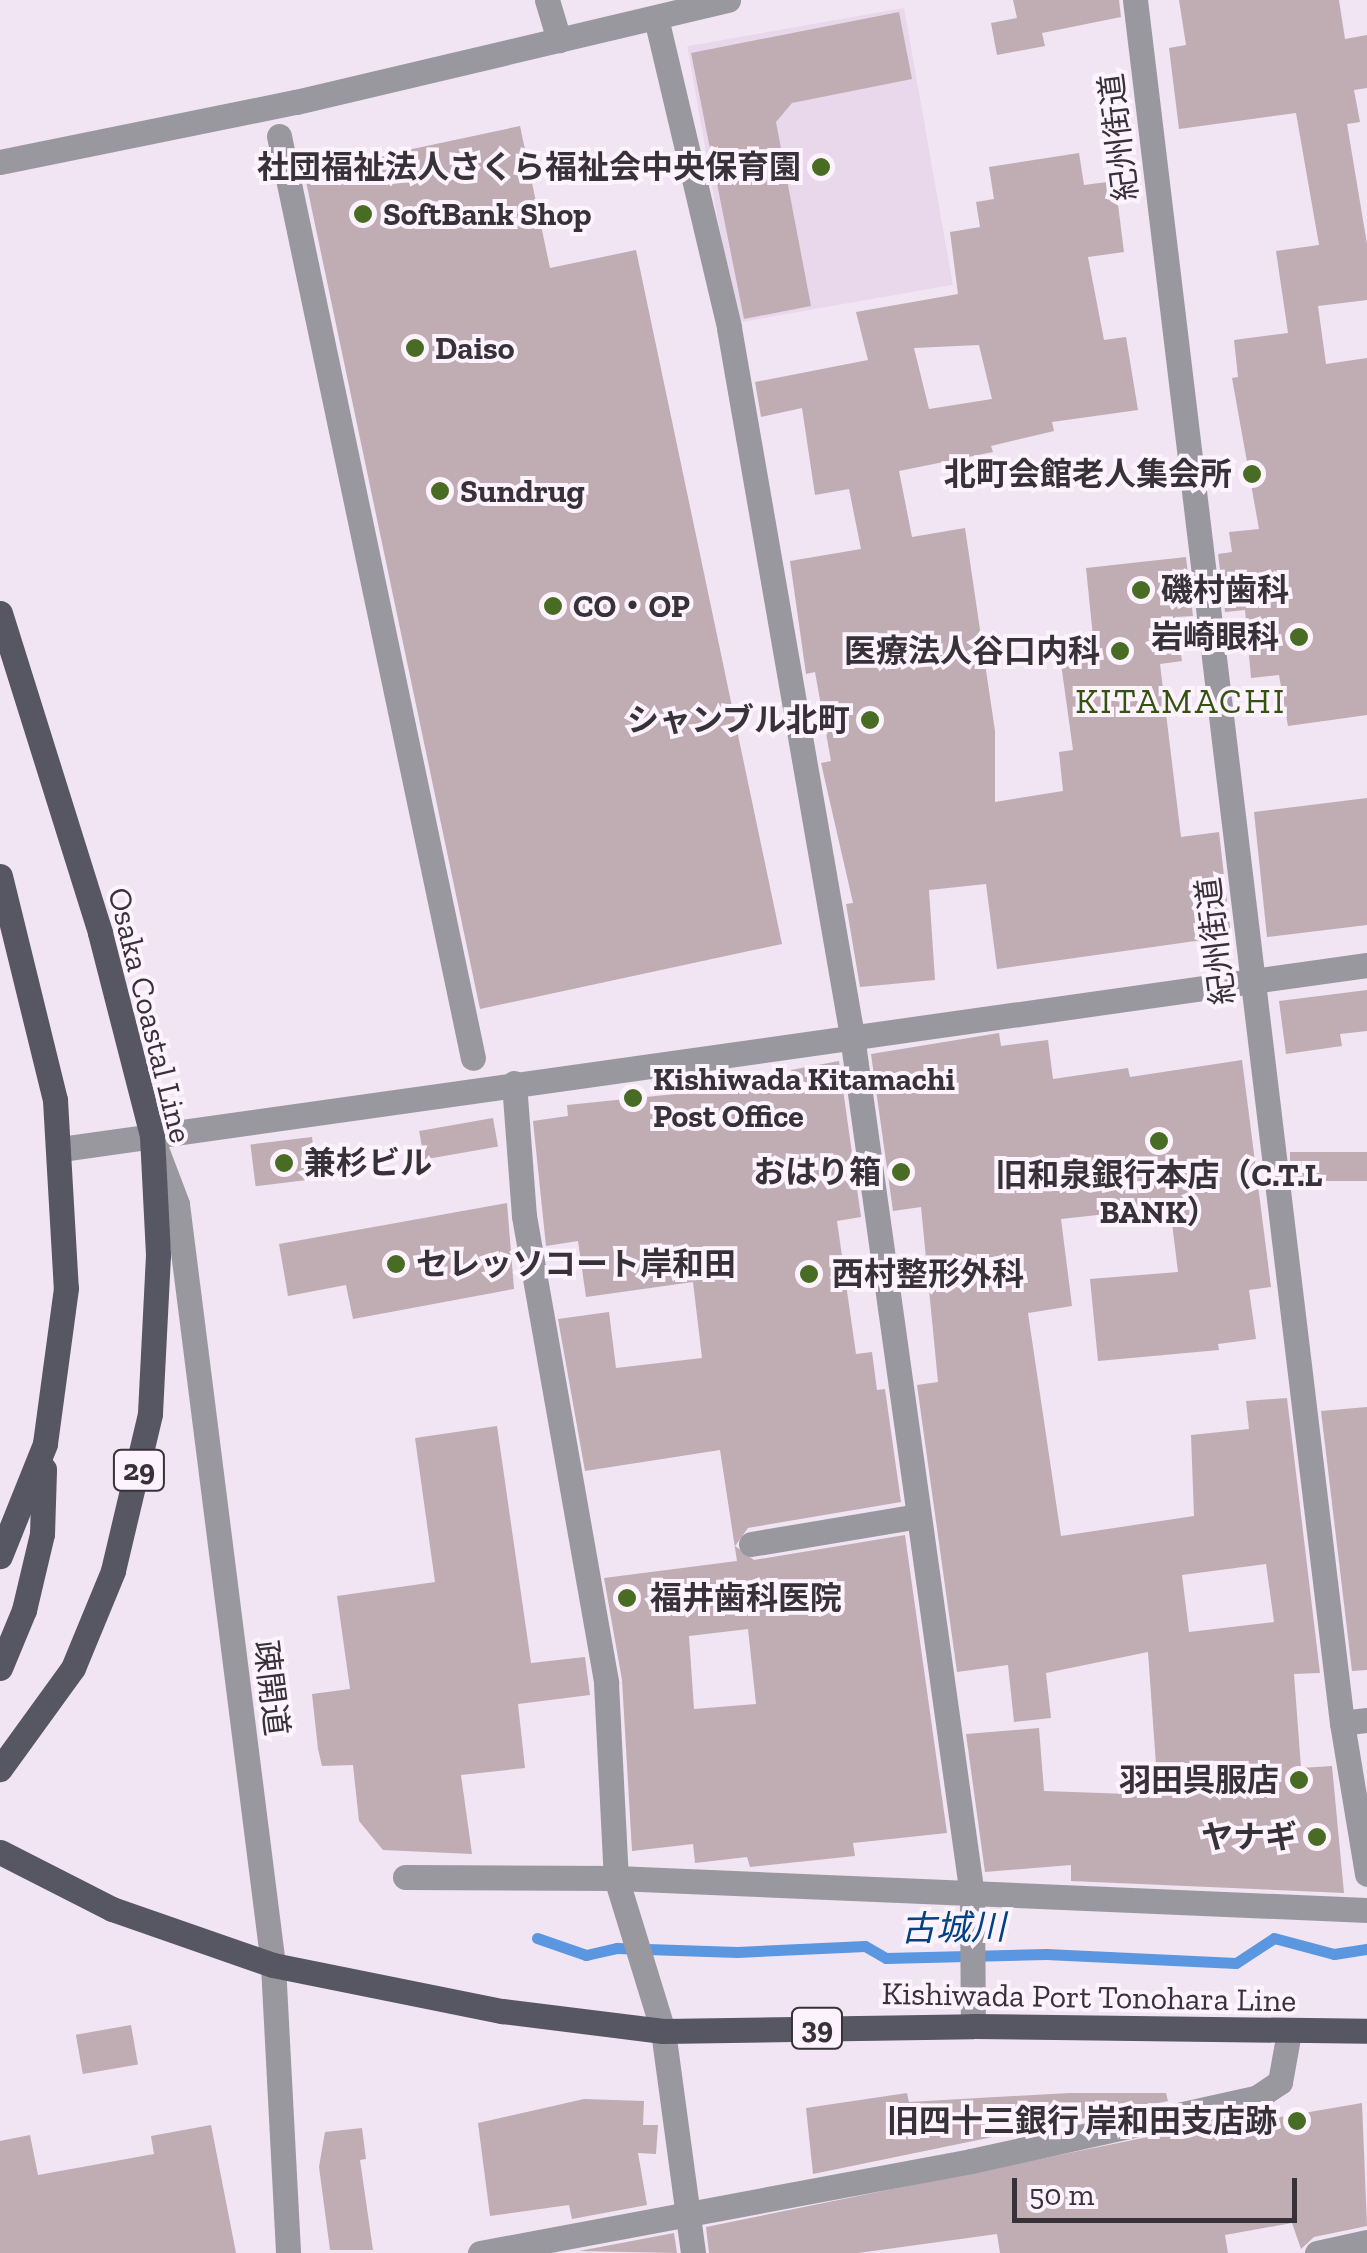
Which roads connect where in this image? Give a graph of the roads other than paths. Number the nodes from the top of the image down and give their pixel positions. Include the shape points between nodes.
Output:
1 (547, 0) edge
2 (728, 0) edge
3 (1135, 0) edge
4 (656, 18) junction
5 (559, 40) junction
6 (279, 136) dead end
7 (0, 162) edge
8 (0, 613) edge
9 (0, 876) edge
10 (1367, 965) edge
11 (1254, 980) junction
12 (852, 1036) junction
13 (473, 1058) dead end
14 (514, 1083) junction
15 (152, 1136) junction
16 (61, 1149) junction
17 (45, 1444) junction
18 (918, 1516) junction
19 (752, 1544) dead end
20 (0, 1556) edge
21 (0, 1668) edge
22 (1354, 1722) edge
23 (0, 1769) edge
24 (0, 1852) edge
25 (1367, 1874) edge
26 (405, 1877) dead end
27 (616, 1878) junction
28 (972, 1896) junction
29 (1367, 1910) edge
30 (273, 1965) junction
31 (974, 2026) junction
32 (662, 2031) junction
33 (1367, 2031) edge
34 (1289, 2032) junction
35 (686, 2214) junction
36 (1367, 2242) edge
37 (288, 2253) edge
38 (480, 2253) edge
39 (693, 2253) edge
40 (1317, 2253) edge

1 - 5 street
2 - 4 street
3 - 11 street, 紀州街道
4 - 5 street
4 - 12 street via 729,328
5 - 7 street
6 - 13 street
8 - 15 main road, Osaka Coastal Line / 29 via 100,933
9 - 16 main road
10 - 11 street
11 - 12 street
11 - 22 street, 紀州街道
12 - 14 street
12 - 18 street
14 - 15 street
14 - 27 street via 524,1216 606,1683
15 - 16 street
15 - 23 main road, Osaka Coastal Line / 29 via 158,1256 150,1414 134,1501 73,1668
15 - 30 street, 疎開道 via 178,1211
16 - 17 main road via 66,1288
17 - 20 main road
17 - 21 main road via 42,1534 24,1610
18 - 19 street
18 - 28 street
22 - 25 street, 紀州街道
24 - 30 main road, Kishiwada Port Tonohara Line / 39 via 112,1910
26 - 27 street
27 - 28 street
27 - 32 street
28 - 29 street
28 - 31 street
30 - 32 main road, Kishiwada Port Tonohara Line / 39 via 502,2011
30 - 37 street, 疎開道
31 - 32 main road, Kishiwada Port Tonohara Line / 39
31 - 34 main road, Kishiwada Port Tonohara Line / 39
32 - 35 street
33 - 34 main road, Kishiwada Port Tonohara Line / 39
34 - 35 street via 1280,2082 1256,2098
35 - 38 street
35 - 39 street
36 - 40 street

